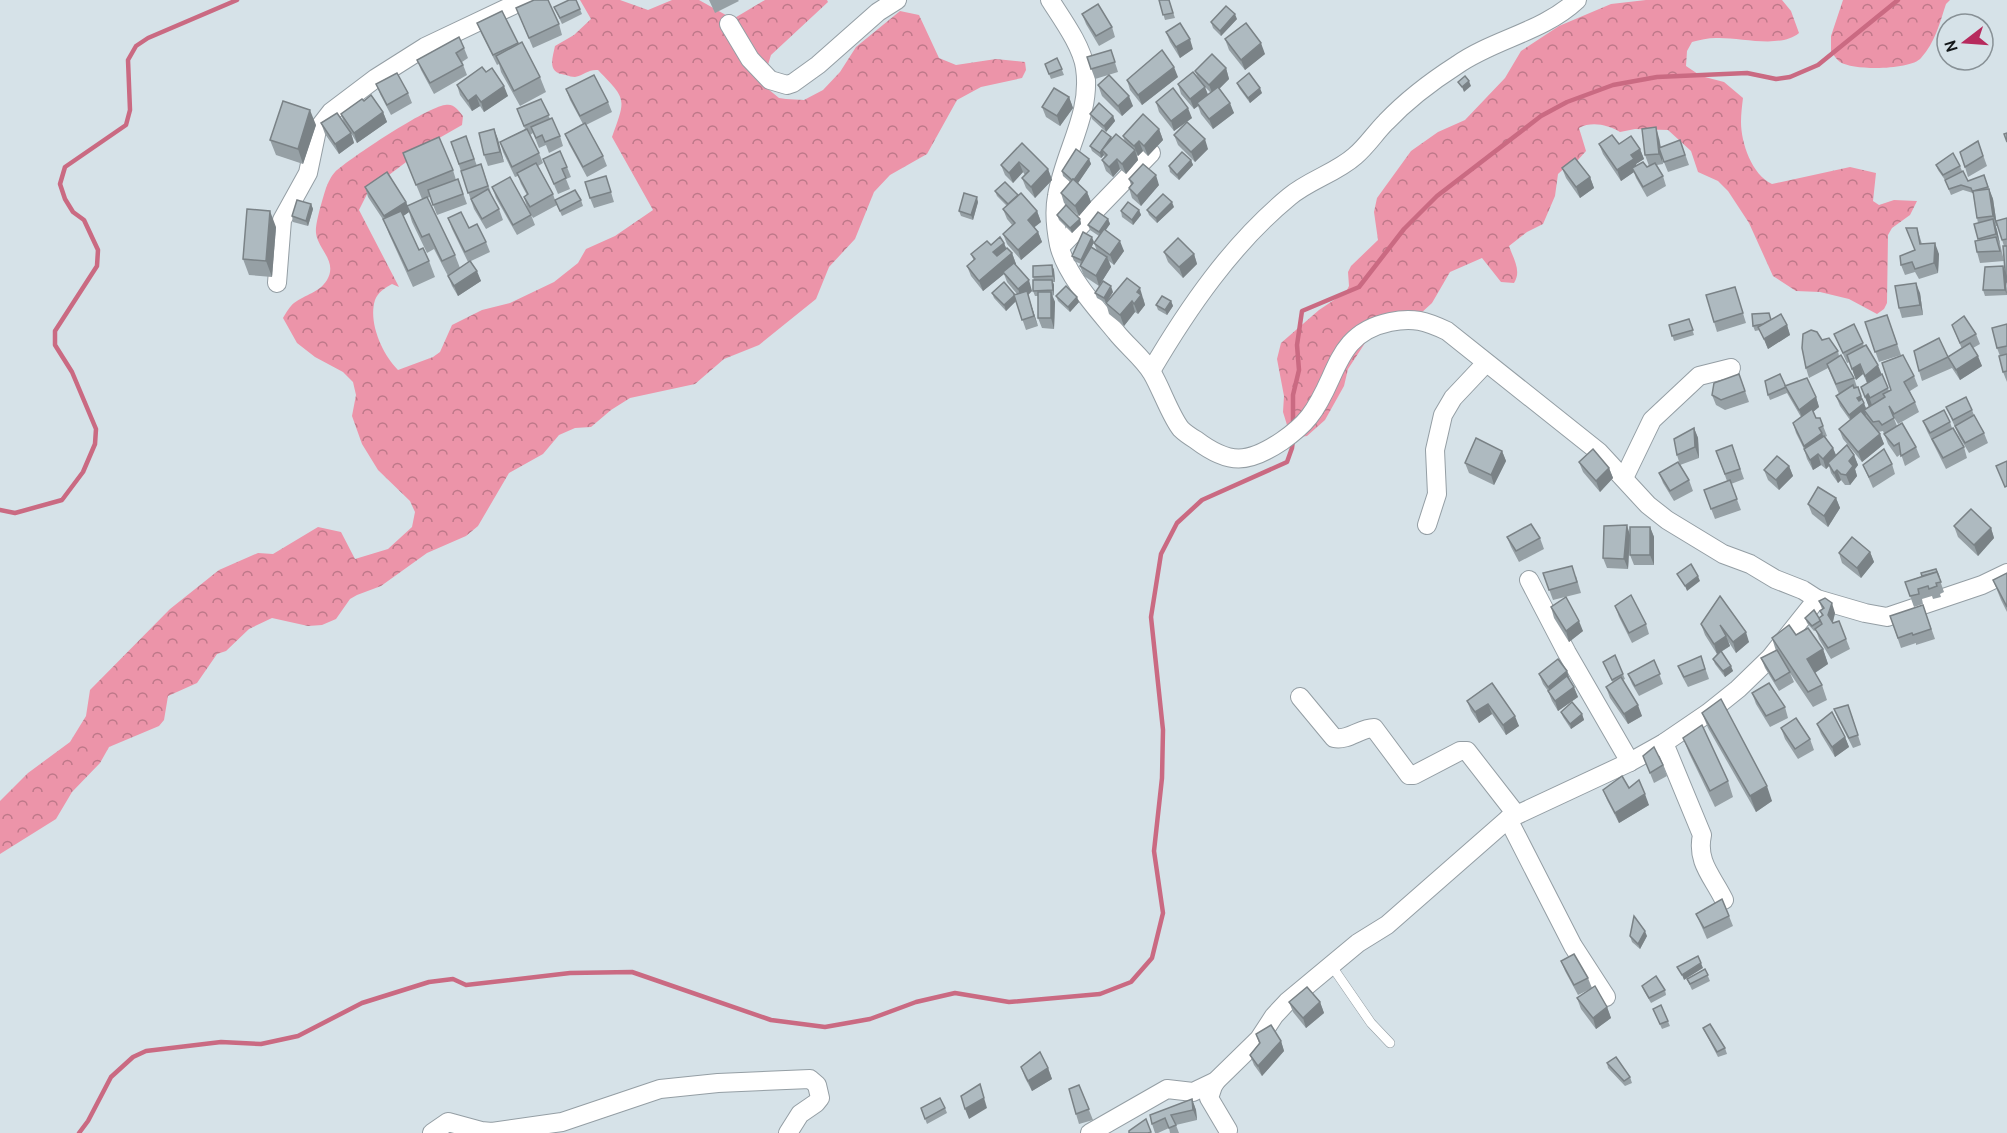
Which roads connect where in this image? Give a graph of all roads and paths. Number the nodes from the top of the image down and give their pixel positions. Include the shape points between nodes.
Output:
1 (524, 0) edge
2 (897, 0) edge
3 (1050, 0) edge
4 (1576, 0) edge
5 (729, 24) dead end
6 (1151, 153) dead end
7 (1060, 248) junction
8 (277, 283) dead end
9 (1486, 363) junction
10 (1731, 368) dead end
11 (1151, 371) junction
12 (1624, 478) junction
13 (1427, 525) dead end
14 (2007, 573) edge
15 (1530, 579) dead end
16 (1817, 599) junction
17 (1300, 697) dead end
18 (1664, 742) junction
19 (1630, 762) junction
20 (1512, 817) junction
21 (1724, 900) edge
22 (1331, 965) junction
23 (1606, 997) dead end
24 (1390, 1043) dead end
25 (1216, 1081) junction
26 (1228, 1130) dead end
27 (432, 1133) edge
28 (789, 1133) edge
29 (1090, 1133) edge

1 - 8 street via 425,47 331,112 317,130 308,173 282,220
2 - 5 street via 818,65 787,85 770,80 750,60
3 - 7 street via 1071,33 1085,67 1086,90 1082,116 1056,197
4 - 11 street via 1540,26 1449,69 1384,123 1354,157 1289,197 1219,270 1177,327
6 - 7 street
7 - 11 street via 1068,267 1100,313
9 - 11 street via 1433,324 1414,319 1381,324 1349,343 1319,401 1299,428 1263,454 1240,458 1226,458 1211,451 1181,429
9 - 12 street via 1599,452
9 - 13 street via 1453,398 1443,415 1435,450 1437,494
10 - 12 street via 1699,376 1652,420
12 - 16 street via 1648,505 1704,544
14 - 16 street via 1887,617
15 - 19 street via 1567,653
16 - 18 street via 1770,658 1708,713
17 - 20 street via 1334,738 1374,728 1409,775 1467,751
18 - 19 street
18 - 21 street via 1702,835 1702,862
19 - 20 street
20 - 22 street via 1387,925
20 - 23 street via 1573,946
22 - 24 lane via 1371,1023
22 - 25 street via 1287,1002 1259,1039
25 - 26 street via 1209,1098
25 - 29 street via 1193,1092 1167,1089
27 - 28 street via 448,1122 486,1132 559,1123 660,1089 810,1079 820,1098 800,1114

